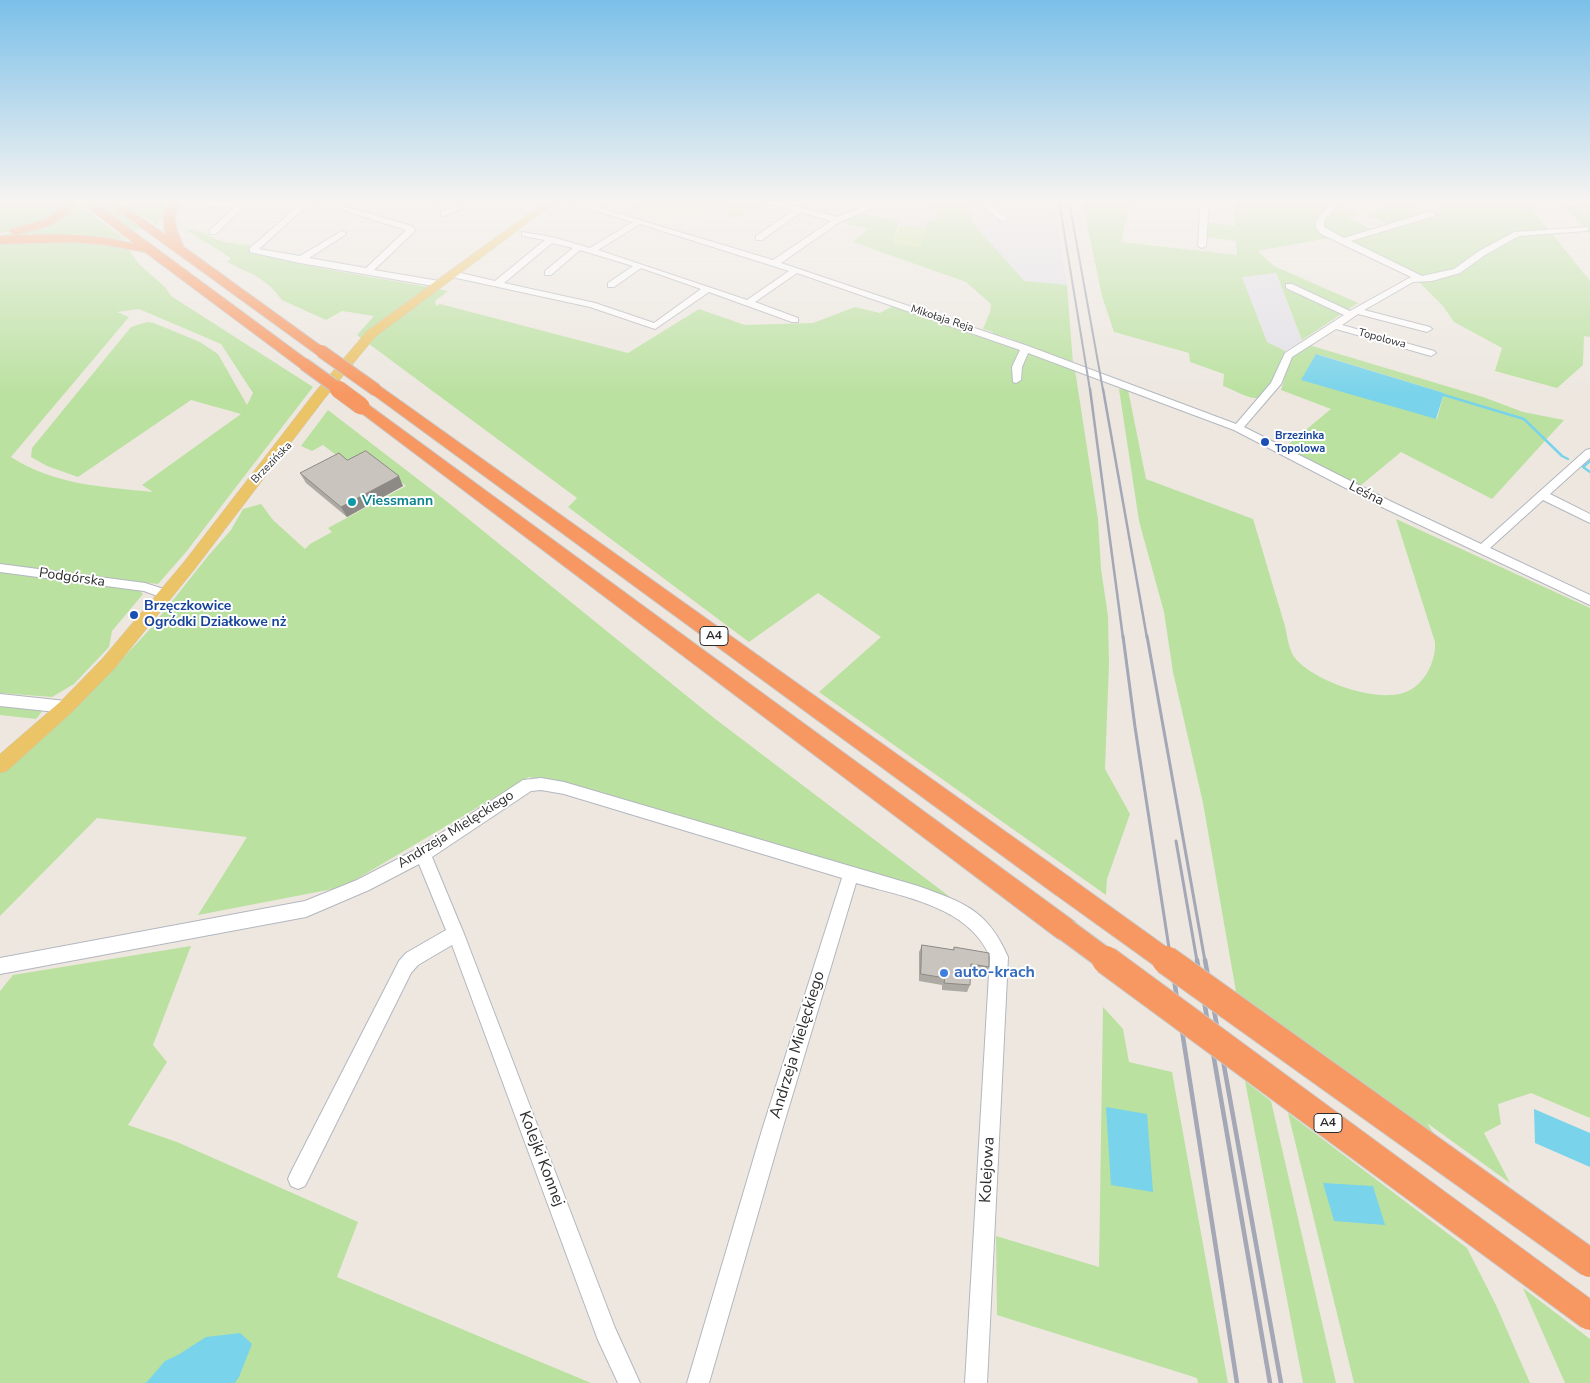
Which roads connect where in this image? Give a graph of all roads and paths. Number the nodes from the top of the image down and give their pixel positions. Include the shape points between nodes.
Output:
1 (172, 266) edge
2 (202, 266) edge
3 (334, 266) edge
4 (374, 266) edge
5 (463, 266) edge
6 (520, 266) edge
7 (557, 266) edge
8 (639, 266) joint
9 (783, 266) edge
10 (1395, 266) edge
11 (1465, 266) edge
12 (796, 270) junction
13 (368, 271) junction
14 (548, 273) dead end
15 (452, 274) junction
16 (1419, 278) junction
17 (439, 284) junction
18 (497, 284) junction
19 (611, 285) dead end
20 (1289, 286) dead end
21 (708, 288) junction
22 (748, 303) junction
23 (1353, 313) junction
24 (795, 320) dead end
25 (1333, 325) junction
26 (1427, 329) dead end
27 (1021, 346) junction
28 (1431, 353) dead end
29 (1016, 380) dead end
30 (1141, 391) joint
31 (1238, 428) junction
32 (1590, 452) edge
33 (1542, 495) junction
34 (1590, 519) edge
35 (1482, 549) junction
36 (0, 568) edge
37 (166, 594) junction
38 (1590, 600) edge
39 (0, 700) edge
40 (66, 707) junction
41 (0, 765) edge
42 (423, 854) junction
43 (851, 874) junction
44 (456, 934) junction
45 (999, 957) joint
46 (0, 966) edge
47 (298, 1180) dead end
48 (1590, 1263) edge
49 (1590, 1316) edge
50 (629, 1383) edge
51 (698, 1383) edge
52 (976, 1383) edge

1 - 49 highway, A4, bridge
2 - 48 highway, A4, bridge
3 - 13 street
4 - 13 street
5 - 15 main road, Brzezińska
6 - 18 street
7 - 14 street
8 - 19 street
8 - 21 street
9 - 12 street, Mikołaja Reja
10 - 16 street
11 - 16 street, Topolowa via 1432,278
12 - 22 street
12 - 27 street, Mikołaja Reja
13 - 17 street
15 - 17 main road, Brzezińska
15 - 18 street
16 - 23 street, Topolowa
17 - 37 main road, Brzezińska via 396,316 376,337 309,425 250,486
18 - 21 street via 592,306 655,326
20 - 23 street, Topolowa
21 - 22 street
22 - 24 street
23 - 25 street, Topolowa
23 - 26 street, Topolowa
25 - 28 street, Topolowa
25 - 31 street, Topolowa via 1288,355 1276,384
27 - 29 street
27 - 30 street, Mikołaja Reja
30 - 31 street, Leśna
31 - 35 street, Leśna
32 - 33 street
33 - 34 street
33 - 35 street
35 - 38 street, Leśna
36 - 37 street, Podgórska via 145,587
37 - 40 main road, Brzezińska via 108,664
39 - 40 street
40 - 41 main road, Brzezińska
42 - 43 street, Andrzeja Mielęckiego via 528,785 541,784 564,788
42 - 44 street, Kolejki Konnej
42 - 46 street, Andrzeja Mielęckiego via 363,885 306,909
43 - 45 street, Andrzeja Mielęckiego via 946,904 971,918 989,935
43 - 51 street, Andrzeja Mielęckiego
44 - 47 street via 412,959 406,967
44 - 50 street, Kolejki Konnej via 606,1332
45 - 52 street, Kolejowa

